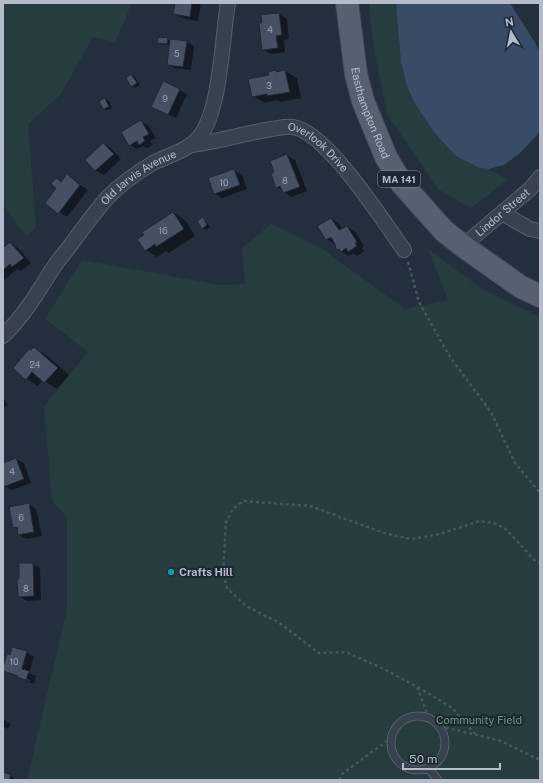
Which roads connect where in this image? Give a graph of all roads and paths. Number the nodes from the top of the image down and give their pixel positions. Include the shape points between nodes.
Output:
1 (228, 3) edge
2 (347, 3) edge
3 (191, 145) junction
4 (540, 177) edge
5 (502, 213) junction
6 (540, 231) edge
7 (463, 246) junction
8 (404, 250) joint
9 (540, 296) edge
10 (3, 336) edge
11 (540, 494) edge
12 (540, 563) edge
13 (418, 687) junction
14 (429, 718) junction
15 (440, 726) junction
16 (475, 734) junction
17 (391, 738) junction
18 (540, 760) edge
19 (428, 768) junction
20 (339, 780) edge
21 (438, 780) edge

1 - 3 street, Old Jarvis Avenue via 212,108 200,136
2 - 7 main road, Easthampton Road / MA 141 via 356,74 363,100 386,157 402,184 420,205 444,231
3 - 8 street, Overlook Drive via 286,127 294,127 309,133 347,171
3 - 10 street, Old Jarvis Avenue via 148,166 110,195 85,224 27,309
4 - 5 street, Lindor Street
5 - 6 street via 530,229
5 - 7 street, Lindor Street
7 - 9 main road, Easthampton Road / MA 141 via 521,287
8 - 11 path via 419,302 450,357 491,412 515,463
12 - 13 path via 536,562 506,529 494,523 479,521 440,534 411,539 384,533 310,506 242,501 232,509 226,522 223,573 227,588 241,602 278,622 319,653 346,652
13 - 14 path
13 - 16 path via 451,707
14 - 15 lane
14 - 17 lane via 415,716 402,720
15 - 16 path
15 - 19 lane via 445,740 443,754
16 - 18 path via 501,741
17 - 19 lane via 393,752 401,764 414,769
17 - 20 path via 342,774
19 - 21 lane

